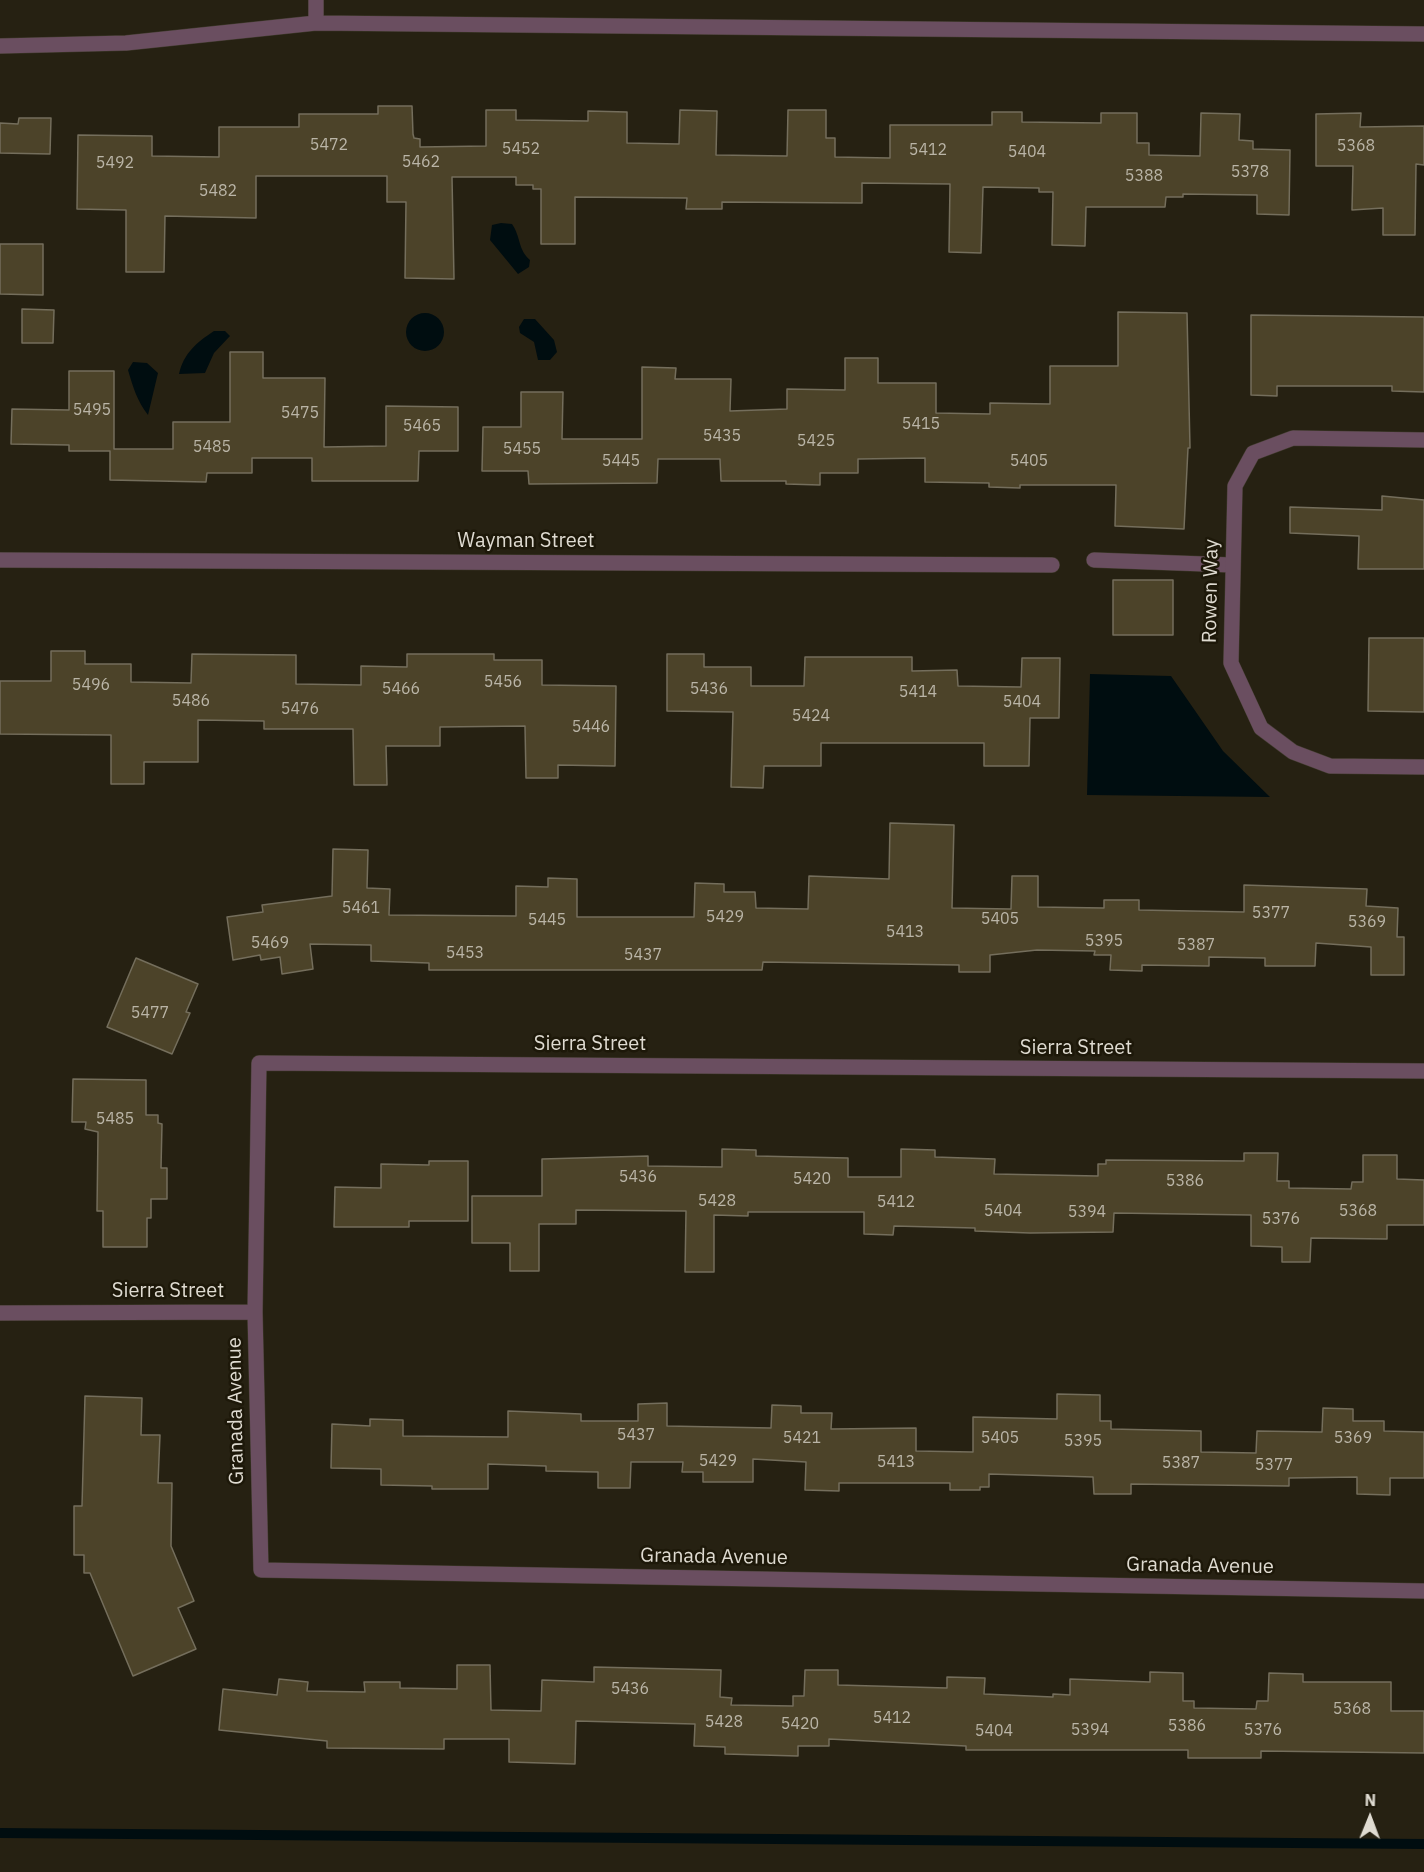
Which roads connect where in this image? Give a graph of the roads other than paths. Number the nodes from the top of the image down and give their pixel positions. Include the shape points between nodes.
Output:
1 (316, 0) edge
2 (316, 23) junction
3 (1424, 34) edge
4 (0, 46) edge
5 (1424, 440) edge
6 (0, 560) edge
7 (1094, 560) dead end
8 (1052, 565) dead end
9 (1232, 565) junction
10 (1424, 767) edge
11 (1424, 1071) edge
12 (255, 1312) junction
13 (0, 1313) edge
14 (1424, 1591) edge

1 - 2 street
2 - 3 street
2 - 4 street via 126,43
5 - 9 street, Rowen Way via 1293,438 1253,453 1235,486
6 - 8 street, Wayman Street
7 - 9 street
9 - 10 street, Rowen Way via 1231,663 1261,728 1293,753 1330,766
11 - 12 street, Sierra Street via 259,1063
12 - 13 street, Sierra Street
12 - 14 street, Granada Avenue via 261,1570

